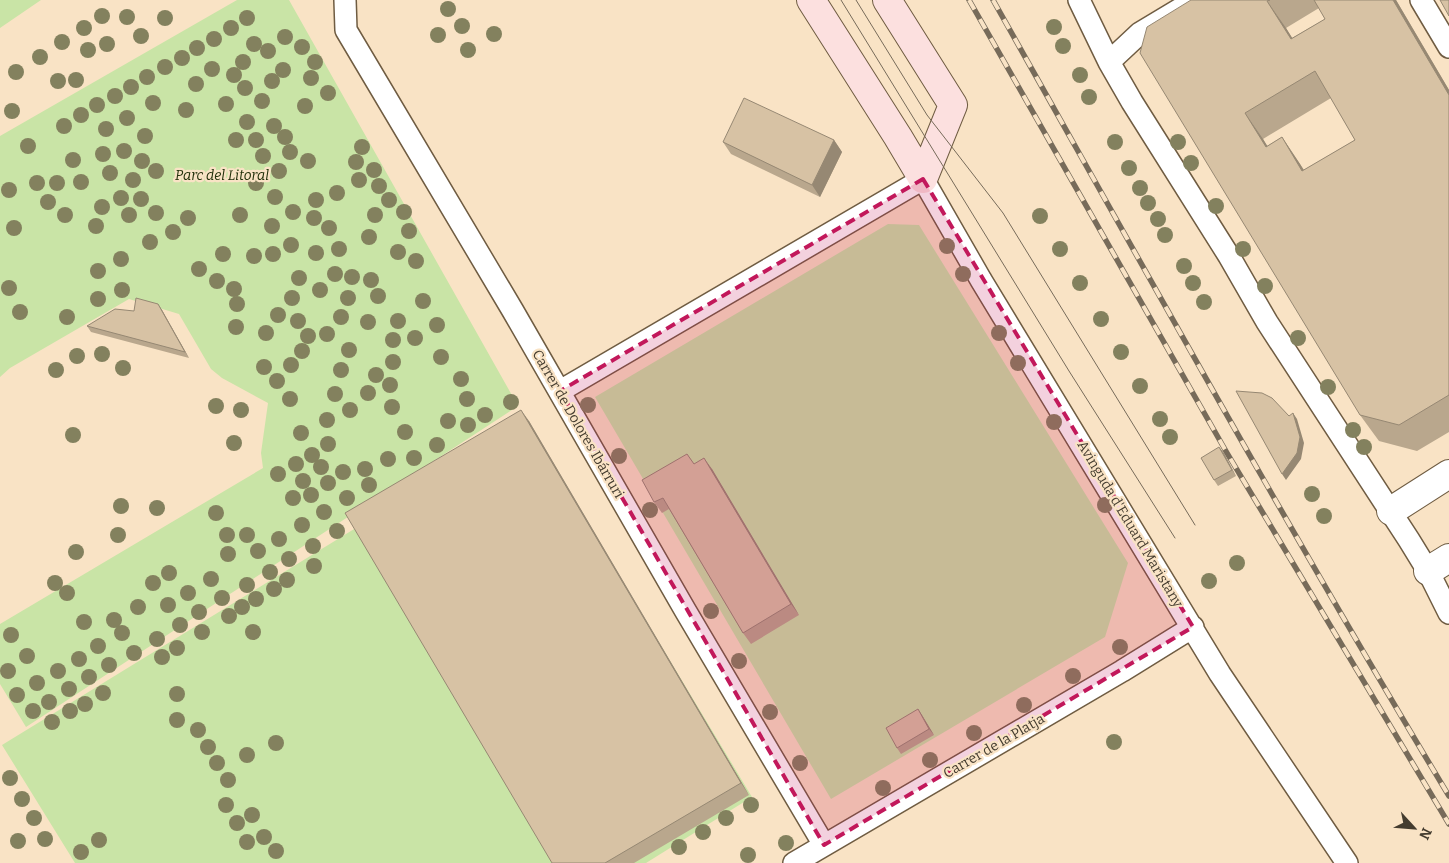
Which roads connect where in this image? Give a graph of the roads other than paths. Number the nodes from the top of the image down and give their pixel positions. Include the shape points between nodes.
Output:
1 (345, 0) edge
2 (811, 0) edge
3 (887, 0) edge
4 (1079, 0) edge
5 (1195, 0) edge
6 (1421, 0) edge
7 (1449, 47) edge
8 (1109, 62) junction
9 (922, 179) junction
10 (560, 392) junction
11 (1449, 474) edge
12 (1391, 511) junction
13 (1439, 564) edge
14 (1449, 613) edge
15 (1192, 627) junction
16 (824, 845) junction
17 (794, 863) edge
18 (1347, 863) edge

1 - 10 street, Carrer de Dolores Ibárruri via 346,30
2 - 9 main road, Avinguda d'Eduard Maristany
3 - 9 main road via 953,105
4 - 8 street
5 - 8 street via 1140,34
6 - 7 street
8 - 12 street via 1267,322
9 - 10 street
9 - 15 street, Avinguda d'Eduard Maristany
10 - 16 street, Carrer de Dolores Ibárruri
11 - 12 street
12 - 13 street
13 - 14 street
15 - 16 street, Carrer de la Platja
15 - 18 street, Avinguda d'Eduard Maristany
16 - 17 street, Carrer de la Platja

